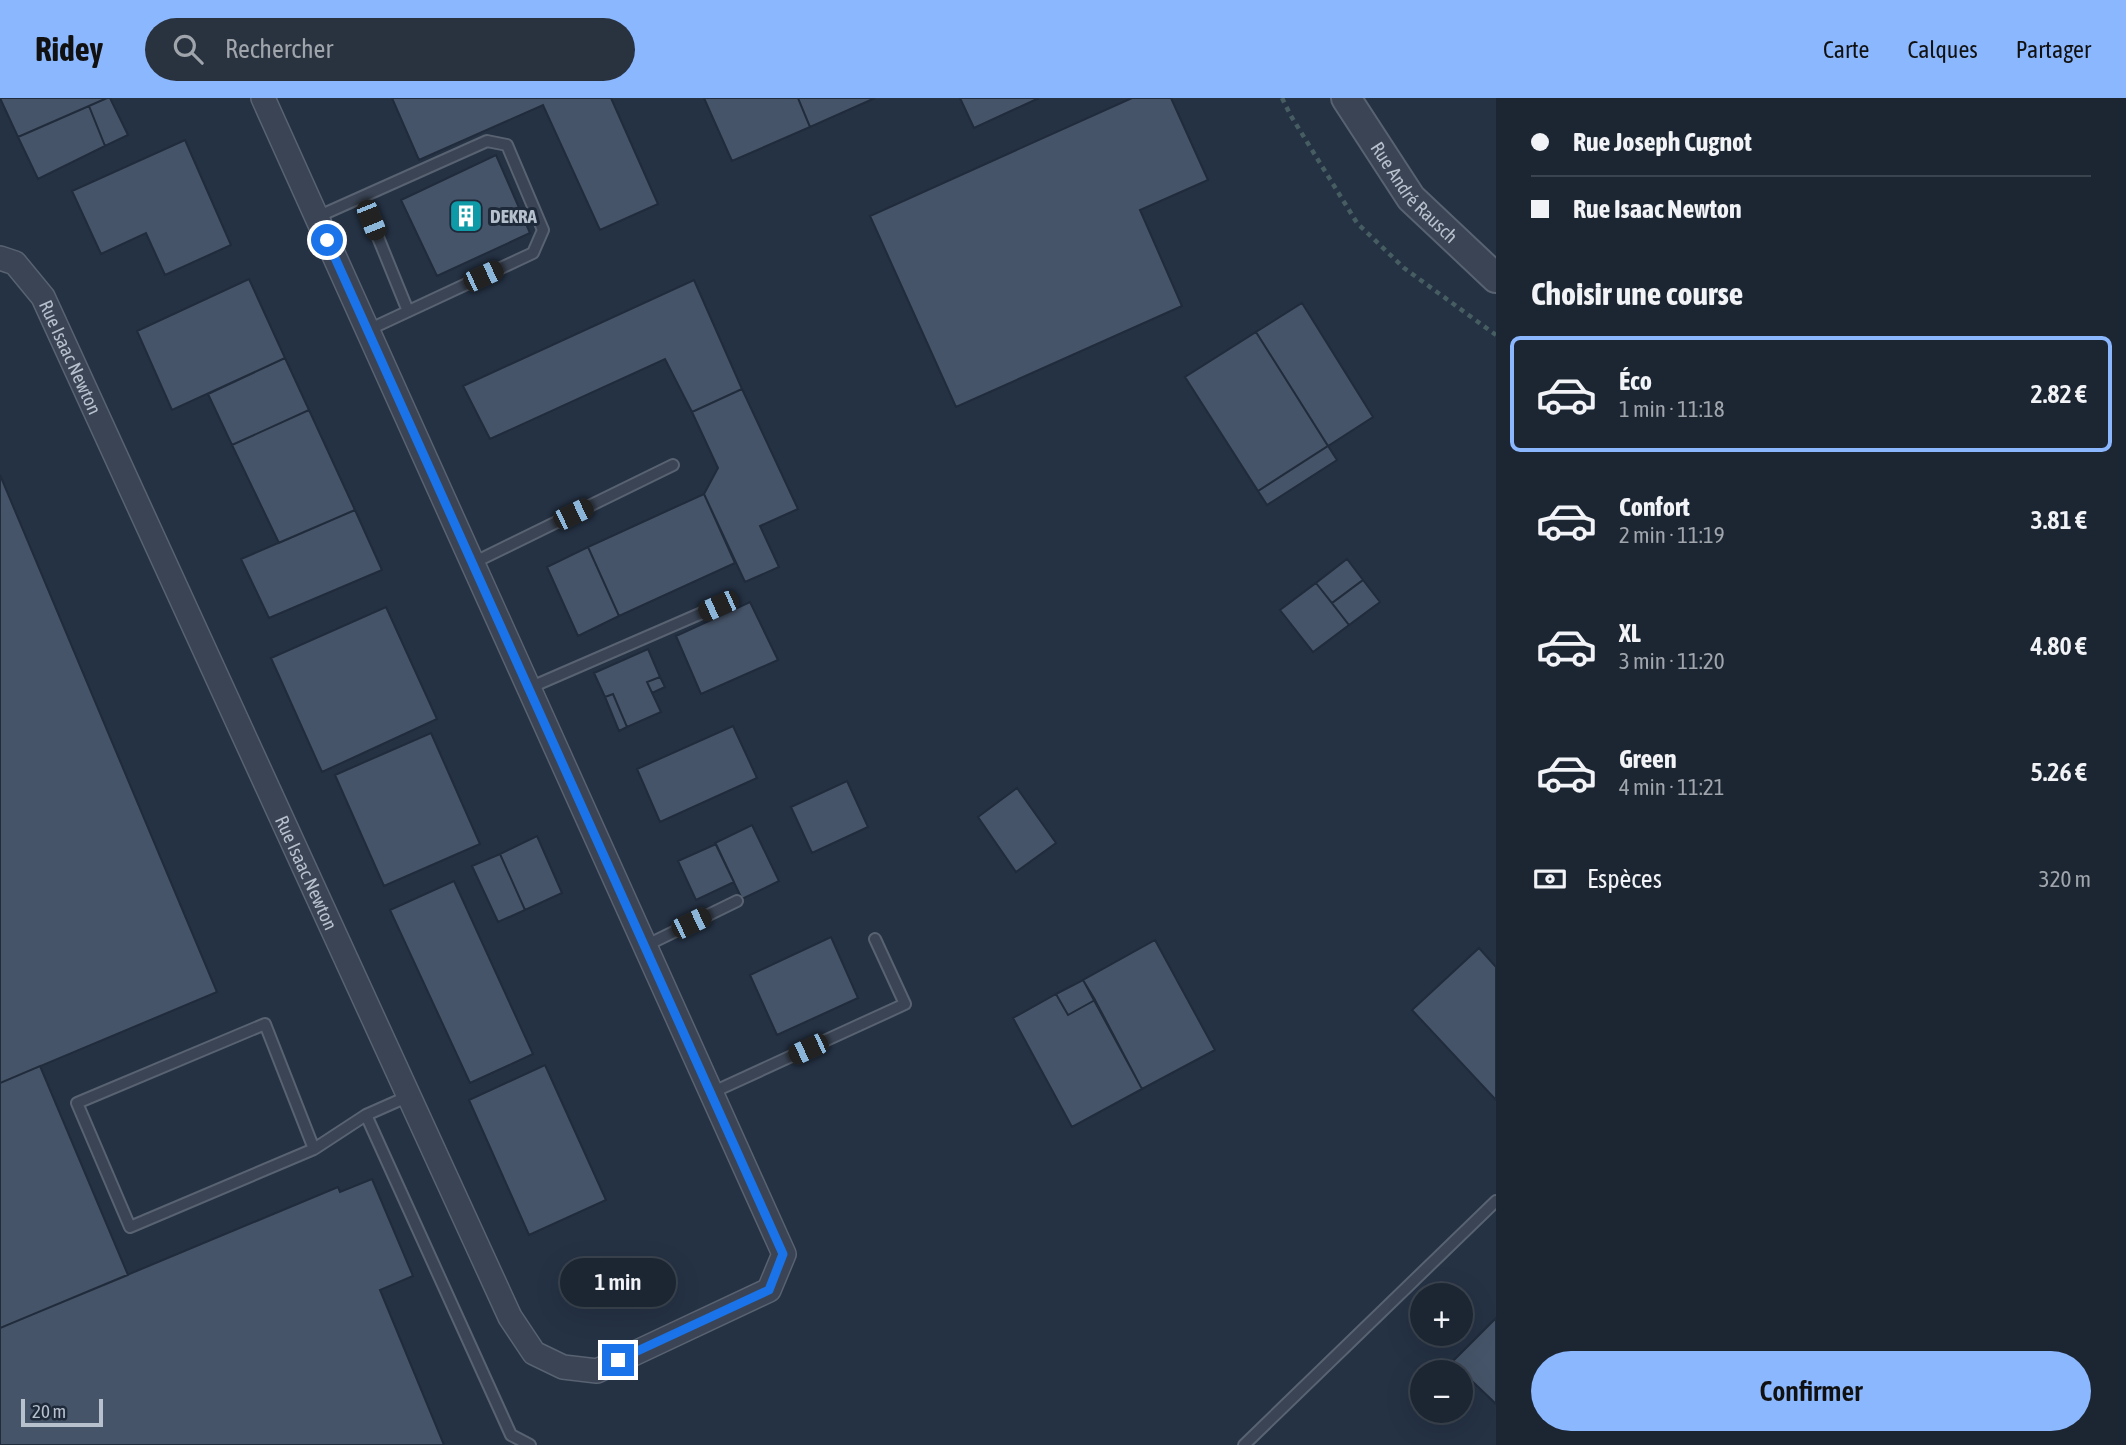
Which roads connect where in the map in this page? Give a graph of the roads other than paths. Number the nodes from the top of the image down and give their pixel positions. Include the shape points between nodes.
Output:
1 (264, 98) edge
2 (1346, 98) edge
3 (362, 198) junction
4 (317, 218) junction
5 (0, 258) edge
6 (1496, 278) edge
7 (408, 311) junction
8 (368, 330) junction
9 (673, 465) dead end
10 (473, 562) junction
11 (718, 606) dead end
12 (529, 688) junction
13 (737, 901) dead end
14 (875, 939) dead end
15 (645, 946) junction
16 (711, 1093) junction
17 (409, 1096) junction
18 (366, 1115) junction
19 (314, 1149) junction
20 (1496, 1201) edge
21 (511, 1440) edge
22 (530, 1445) edge
23 (1244, 1445) edge

1 - 4 street, Rue Isaac Newton
2 - 6 street, Rue André Rausch via 1411,198
3 - 4 lane
3 - 7 lane
3 - 7 lane via 487,141 507,145 543,230 533,253
4 - 8 street, Rue Isaac Newton
5 - 17 street, Rue Isaac Newton via 15,262 43,297
7 - 8 lane
8 - 10 street, Rue Isaac Newton
9 - 10 lane
10 - 12 street, Rue Isaac Newton
11 - 12 lane
12 - 15 street, Rue Isaac Newton
13 - 15 lane
14 - 16 lane via 905,1004
15 - 16 street, Rue Isaac Newton
16 - 17 street, Rue Isaac Newton via 783,1254 769,1290 597,1371 563,1367 534,1353 510,1317
17 - 18 lane
18 - 19 lane
18 - 21 lane
19 - 19 lane via 130,1227 77,1103 265,1024
20 - 23 lane
21 - 22 lane

